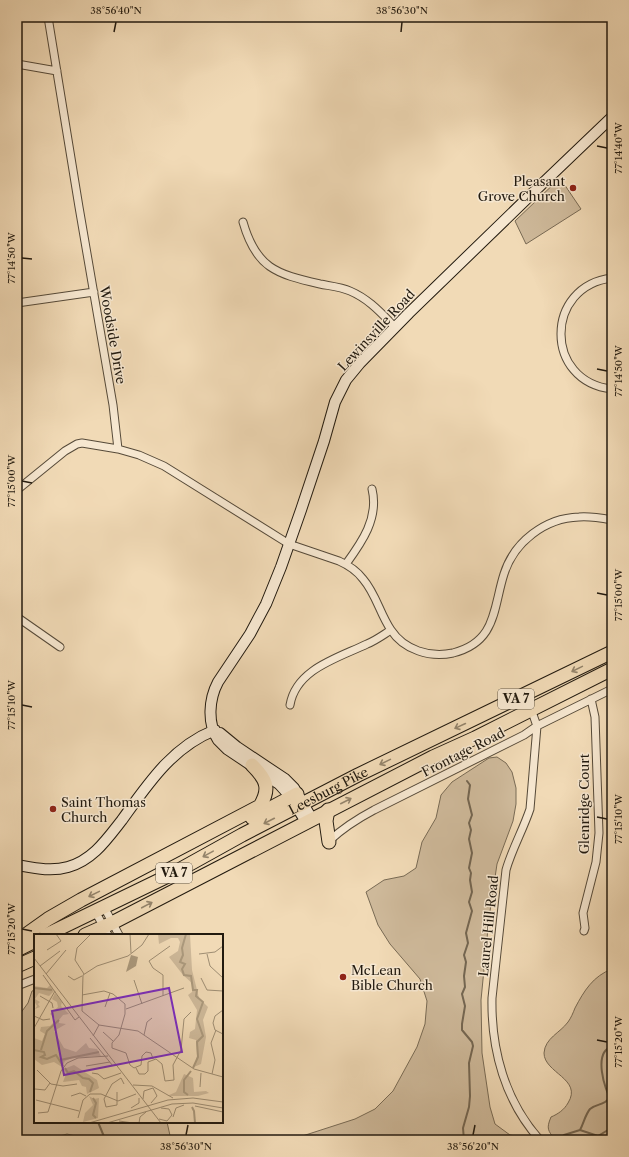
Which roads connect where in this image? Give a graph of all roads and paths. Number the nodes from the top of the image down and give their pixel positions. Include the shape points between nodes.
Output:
1 (48, 17) edge
2 (17, 64) edge
3 (57, 71) junction
4 (612, 117) edge
5 (243, 222) dead end
6 (612, 278) edge
7 (94, 292) junction
8 (17, 304) edge
9 (395, 327) junction
10 (612, 389) edge
11 (118, 449) junction
12 (372, 489) dead end
13 (17, 490) edge
14 (612, 520) edge
15 (289, 544) junction
16 (346, 564) junction
17 (17, 617) edge
18 (391, 630) junction
19 (60, 647) dead end
20 (612, 652) edge
21 (612, 669) edge
22 (612, 689) edge
23 (591, 699) junction
24 (290, 705) dead end
25 (532, 709) junction
26 (537, 726) junction
27 (214, 730) junction
28 (252, 765) junction
29 (297, 800) junction
30 (328, 810) junction
31 (309, 820) junction
32 (329, 842) joint
33 (17, 865) edge
34 (99, 909) junction
35 (108, 928) edge
36 (584, 932) dead end
37 (48, 934) edge
38 (88, 934) edge
39 (117, 934) edge
40 (17, 941) edge
41 (34, 942) edge
42 (17, 950) edge
43 (34, 979) edge
44 (17, 986) edge
45 (540, 1140) edge

1 - 3 street, Woodside Drive
2 - 3 street
3 - 7 street, Woodside Drive
4 - 9 main road, Lewinsville Road
5 - 9 street via 254,251 274,270 360,295
6 - 10 street via 593,283 577,294 563,317 560,335 565,356 574,370 596,386
7 - 8 street
7 - 11 street, Woodside Drive
9 - 15 main road, Lewinsville Road via 360,363 340,390
11 - 13 street via 88,443 77,444
11 - 15 street via 164,466
12 - 16 street via 374,504 371,522
14 - 18 street via 590,517 567,518 546,525 528,537 509,562 491,624 481,637 468,647 448,654 429,654 412,648
15 - 16 street
15 - 27 main road, Lewinsville Road via 258,620 214,689 210,710
16 - 18 street via 369,587
17 - 19 street
18 - 24 street via 369,644 336,657 314,670 298,685 291,697
20 -> 29 highway, Leesburg Pike / VA 7 via 392,758
21 - 25 highway, Leesburg Pike / VA 7
22 - 23 street, Frontage Road
23 - 26 street, Frontage Road
23 - 36 street, Glenridge Court via 595,717 599,833 596,862 583,913
25 - 26 street, Laurel Hill Road
30 -> 25 highway, Leesburg Pike / VA 7
26 - 32 street, Frontage Road via 524,735 354,820
26 - 45 street, Laurel Hill Road via 530,809 509,860 506,875 492,1015 494,1042 504,1078 516,1106
27 - 28 main road, Lewinsville Road via 227,749
27 - 29 main road, Lewinsville Road via 274,771 294,788
27 - 33 main road via 187,744 168,761 99,849 91,855 79,863 58,869
28 - 29 main road, Lewinsville Road
28 -> 40 highway via 261,774 266,788 265,798 260,806 85,898 48,919
29 - 31 main road, Lewinsville Road
29 - 34 highway, Leesburg Pike / VA 7 via 242,835 170,875
30 - 31 highway, Leesburg Pike / VA 7
30 - 32 highway via 326,820
35 -> 31 highway, Leesburg Pike / VA 7
34 - 35 street
34 - 37 highway, Leesburg Pike / VA 7
35 - 38 highway, Leesburg Pike
35 - 39 street
41 - 42 highway
43 - 44 street

